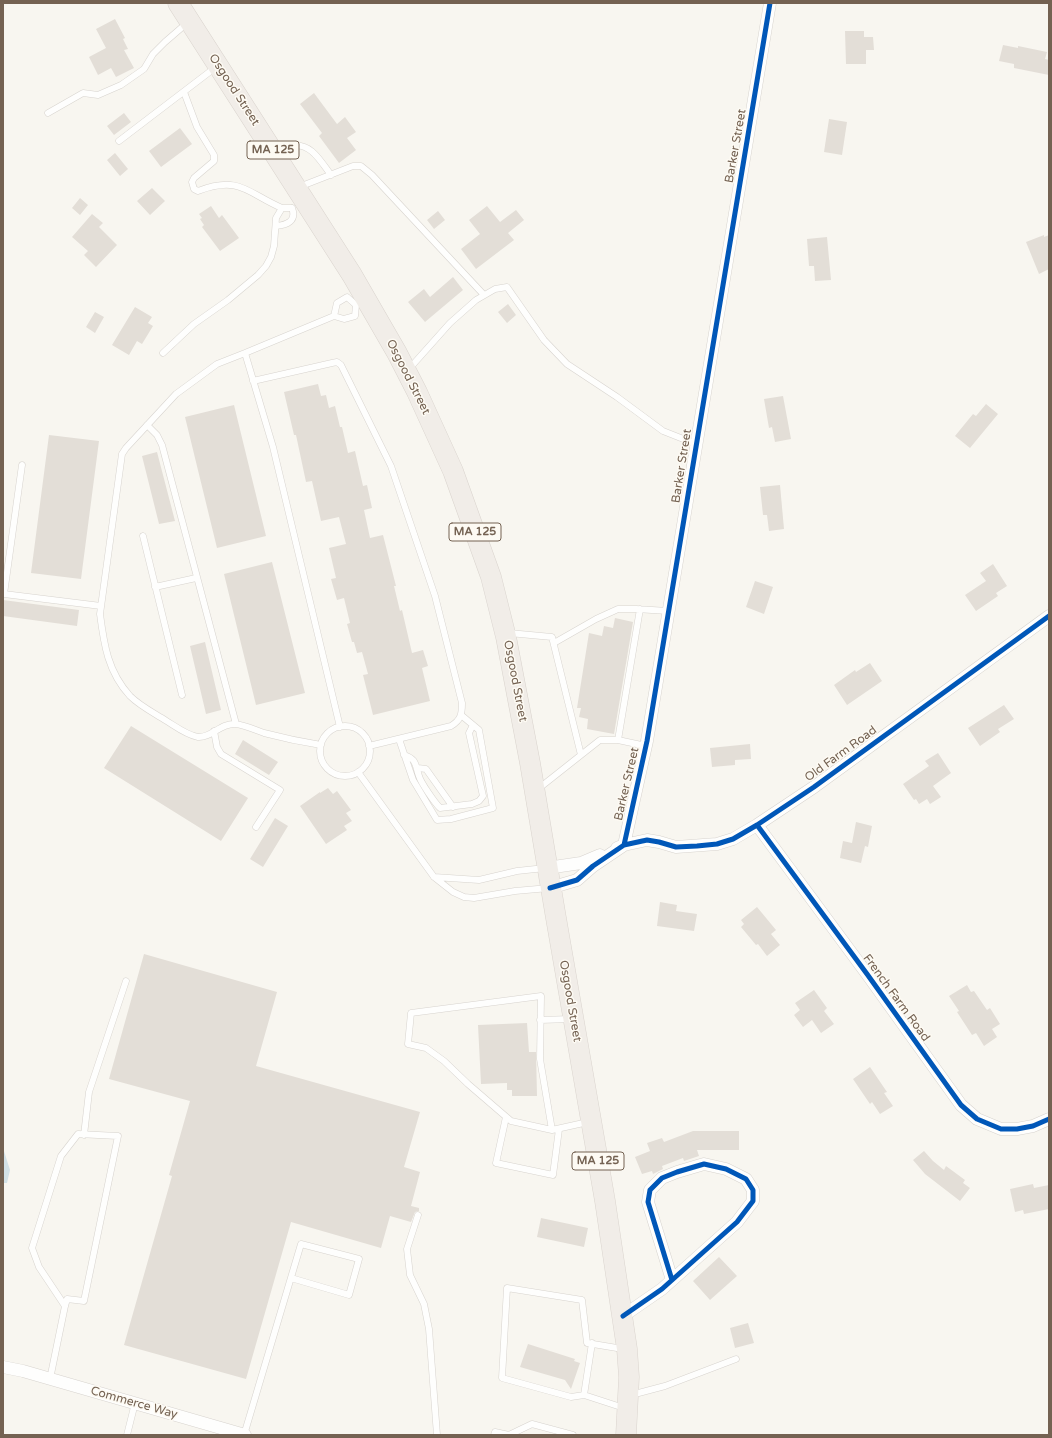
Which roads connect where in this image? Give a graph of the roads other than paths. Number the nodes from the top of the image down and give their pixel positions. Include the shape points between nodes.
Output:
1 (178, 3) edge
2 (770, 3) edge
3 (190, 21) junction
4 (218, 65) junction
5 (184, 92) junction
6 (48, 113) dead end
7 (119, 142) dead end
8 (275, 153) junction
9 (331, 175) junction
10 (297, 197) junction
11 (282, 208) junction
12 (276, 226) junction
13 (484, 295) junction
14 (361, 302) junction
15 (334, 316) junction
16 (163, 353) dead end
17 (245, 353) junction
18 (406, 372) junction
19 (253, 381) junction
20 (147, 425) junction
21 (696, 444) junction
22 (22, 466) dead end
23 (143, 536) dead end
24 (196, 578) junction
25 (155, 587) junction
26 (101, 606) junction
27 (640, 609) junction
28 (668, 611) junction
29 (1049, 616) edge
30 (505, 633) junction
31 (554, 643) junction
32 (182, 695) dead end
33 (461, 716) junction
34 (236, 724) junction
35 (473, 725) junction
36 (340, 728) junction
37 (214, 731) junction
38 (399, 739) junction
39 (618, 740) junction
40 (321, 745) junction
41 (369, 746) junction
42 (646, 746) junction
43 (404, 755) junction
44 (580, 755) junction
45 (418, 768) junction
46 (358, 772) junction
47 (535, 791) junction
48 (453, 807) junction
49 (757, 825) junction
50 (256, 827) dead end
51 (624, 845) junction
52 (547, 868) junction
53 (434, 877) junction
54 (550, 888) junction
55 (126, 981) dead end
56 (574, 1019) junction
57 (540, 1020) junction
58 (506, 1117) junction
59 (1049, 1119) edge
60 (591, 1122) junction
61 (559, 1129) junction
62 (552, 1130) junction
63 (84, 1135) junction
64 (418, 1215) dead end
65 (291, 1278) junction
66 (672, 1280) junction
67 (65, 1306) junction
68 (623, 1316) junction
69 (592, 1343) junction
70 (627, 1349) junction
71 (736, 1359) dead end
72 (3, 1367) edge
73 (50, 1379) junction
74 (584, 1396) junction
75 (135, 1403) junction
76 (628, 1403) junction
77 (127, 1435) edge
78 (245, 1435) edge
79 (437, 1435) edge
80 (494, 1435) edge
81 (573, 1435) edge
82 (626, 1435) edge

1 - 3 highway, Osgood Street / MA 125
2 - 21 street, Barker Street
3 - 4 highway, Osgood Street / MA 125
3 - 6 lane via 153,54 144,69 121,85 98,95 83,93
4 - 5 lane
4 - 8 highway, Osgood Street / MA 125
5 - 7 lane
5 - 11 lane via 197,126 214,155 214,160 194,178 194,189 198,191 214,185 232,184 247,188
8 - 9 lane via 301,145 312,150
8 - 10 highway, Osgood Street / MA 125
9 - 10 lane
9 - 13 lane via 353,166 361,166
10 - 11 lane
10 - 12 lane via 292,220
10 - 14 highway, Osgood Street / MA 125
11 - 12 lane via 276,218
12 - 16 lane via 271,257 258,275 194,324
13 - 18 lane via 450,322
13 - 21 lane via 495,289 507,287 544,340 567,364 663,431
14 - 15 lane via 355,316 344,319
14 - 15 lane via 346,297 337,303
14 - 18 highway, Osgood Street / MA 125
15 - 17 lane
17 - 19 lane
17 - 20 lane via 217,364 176,394
18 - 30 highway, Osgood Street / MA 125 via 452,471 491,577
19 - 33 lane via 332,363 338,362 341,365 391,466 416,537 435,596 462,703
19 - 36 lane via 273,448
20 - 24 lane via 162,445
20 - 26 lane via 122,454
21 - 28 street, Barker Street
22 - 26 lane via 4,594
23 - 25 lane
24 - 25 lane
24 - 34 lane
25 - 32 lane
26 - 37 lane via 107,656 117,679 131,696 187,733 206,736
27 - 28 lane
27 - 31 lane via 618,610 596,619
27 - 39 lane
28 - 42 street, Barker Street
29 - 49 street, Old Farm Road via 814,787
30 - 31 lane via 552,637
30 - 47 highway, Osgood Street / MA 125
31 - 44 lane
33 - 35 lane
33 - 38 lane via 451,726
34 - 37 lane
34 - 40 lane via 294,741
35 - 43 lane via 479,730 494,808 437,820 413,780
35 - 48 lane via 470,733 483,796 472,804
36 - 40 lane via 330,732
36 - 41 lane via 353,728 360,732
37 - 50 lane via 221,754 280,790
38 - 41 lane
38 - 43 lane
39 - 42 lane
39 - 44 lane via 600,740
40 - 46 lane via 322,761 332,773 348,776
41 - 46 lane via 368,762
42 - 51 street, Barker Street
43 - 45 lane via 411,757
44 - 47 lane
45 - 48 lane via 426,769
45 - 48 lane via 419,777 436,804 440,808
46 - 53 lane
47 - 52 highway, Osgood Street / MA 125
49 - 51 street, Old Farm Road via 733,839 717,844 676,847 647,840
49 - 59 street, French Farm Road via 962,1105 977,1119 1001,1129 1033,1126
51 - 52 street via 581,863
51 - 54 street via 592,866 577,880
52 - 53 lane via 479,880
52 - 54 highway, Osgood Street / MA 125
53 - 54 lane via 453,892 474,898
54 - 56 highway, Osgood Street / MA 125
55 - 63 lane via 89,1092
56 - 57 lane
56 - 60 highway, Osgood Street / MA 125
57 - 58 lane via 541,996 411,1014 408,1044 426,1048 444,1060
57 - 62 lane via 540,1059
58 - 61 lane via 496,1163 553,1175
58 - 62 lane via 511,1121
60 - 61 lane
60 - 68 highway, Osgood Street / MA 125
61 - 62 lane
63 - 67 lane via 78,1134 61,1156 32,1248 39,1267
63 - 67 lane via 118,1136 84,1301 67,1299
64 - 79 lane via 407,1249 410,1275 424,1304 430,1330
65 - 65 lane via 302,1244 359,1259 349,1295
65 - 78 lane
66 - 66 street via 736,1222 753,1201 753,1190 746,1179 726,1169 704,1164 662,1178 650,1190 648,1202
66 - 68 street
67 - 73 lane
68 - 70 highway, Osgood Street / MA 125
69 - 70 lane
69 - 74 lane
69 - 74 lane via 587,1343 582,1300 506,1288 502,1378 571,1398
70 - 76 highway, Osgood Street / MA 125
71 - 76 lane
72 - 73 street, Commerce Way
73 - 75 street, Commerce Way
74 - 76 lane
75 - 77 lane
75 - 78 street, Commerce Way
76 - 82 highway, Osgood Street / MA 125
80 - 81 lane via 495,1432 509,1434 532,1424

